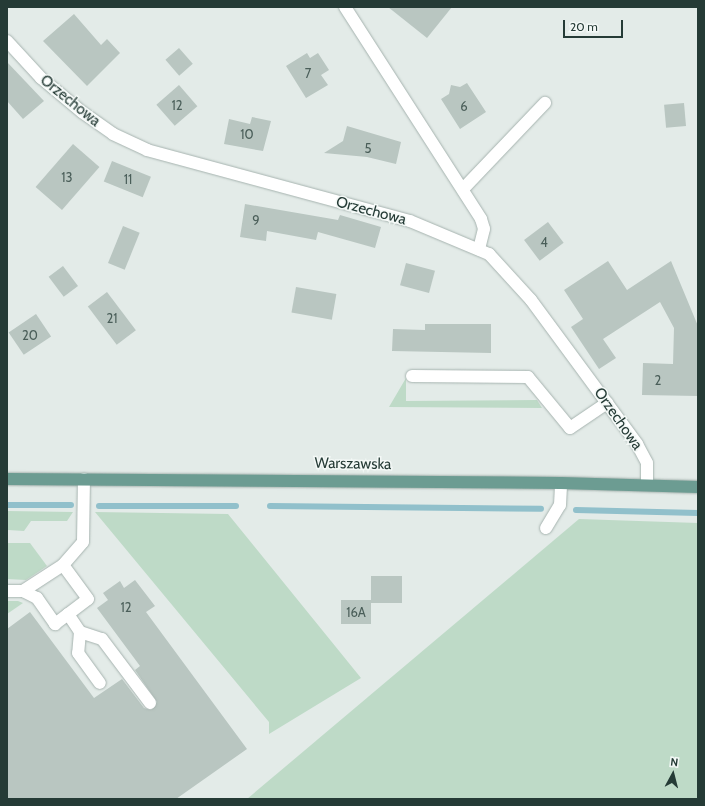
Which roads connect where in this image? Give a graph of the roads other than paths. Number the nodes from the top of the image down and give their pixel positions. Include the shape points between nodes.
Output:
1 (345, 7) edge
2 (7, 41) edge
3 (545, 103) dead end
4 (462, 189) junction
5 (479, 249) junction
6 (412, 376) dead end
7 (607, 403) junction
8 (7, 478) edge
9 (84, 479) junction
10 (561, 482) junction
11 (648, 485) junction
12 (698, 487) edge
13 (546, 528) dead end
14 (63, 565) junction
15 (7, 591) edge
16 (23, 591) junction
17 (68, 614) junction
18 (80, 632) junction
19 (100, 683) dead end
20 (150, 703) dead end

1 - 4 street
2 - 5 street, Orzechowa via 41,78 77,109 113,134 147,150 410,221
3 - 4 street
4 - 5 street via 483,225
5 - 7 street, Orzechowa via 497,260 527,295
6 - 7 street via 528,377 570,428
7 - 11 street, Orzechowa via 643,455
8 - 9 main road, Warszawska
9 - 10 main road, Warszawska
9 - 14 street via 83,542
10 - 11 main road, Warszawska
10 - 13 street via 560,505
11 - 12 main road, Warszawska
14 - 16 street
14 - 17 street via 88,599
15 - 16 street
16 - 17 street via 37,598 55,624
17 - 18 street
18 - 19 street via 78,653
18 - 20 street via 102,639

